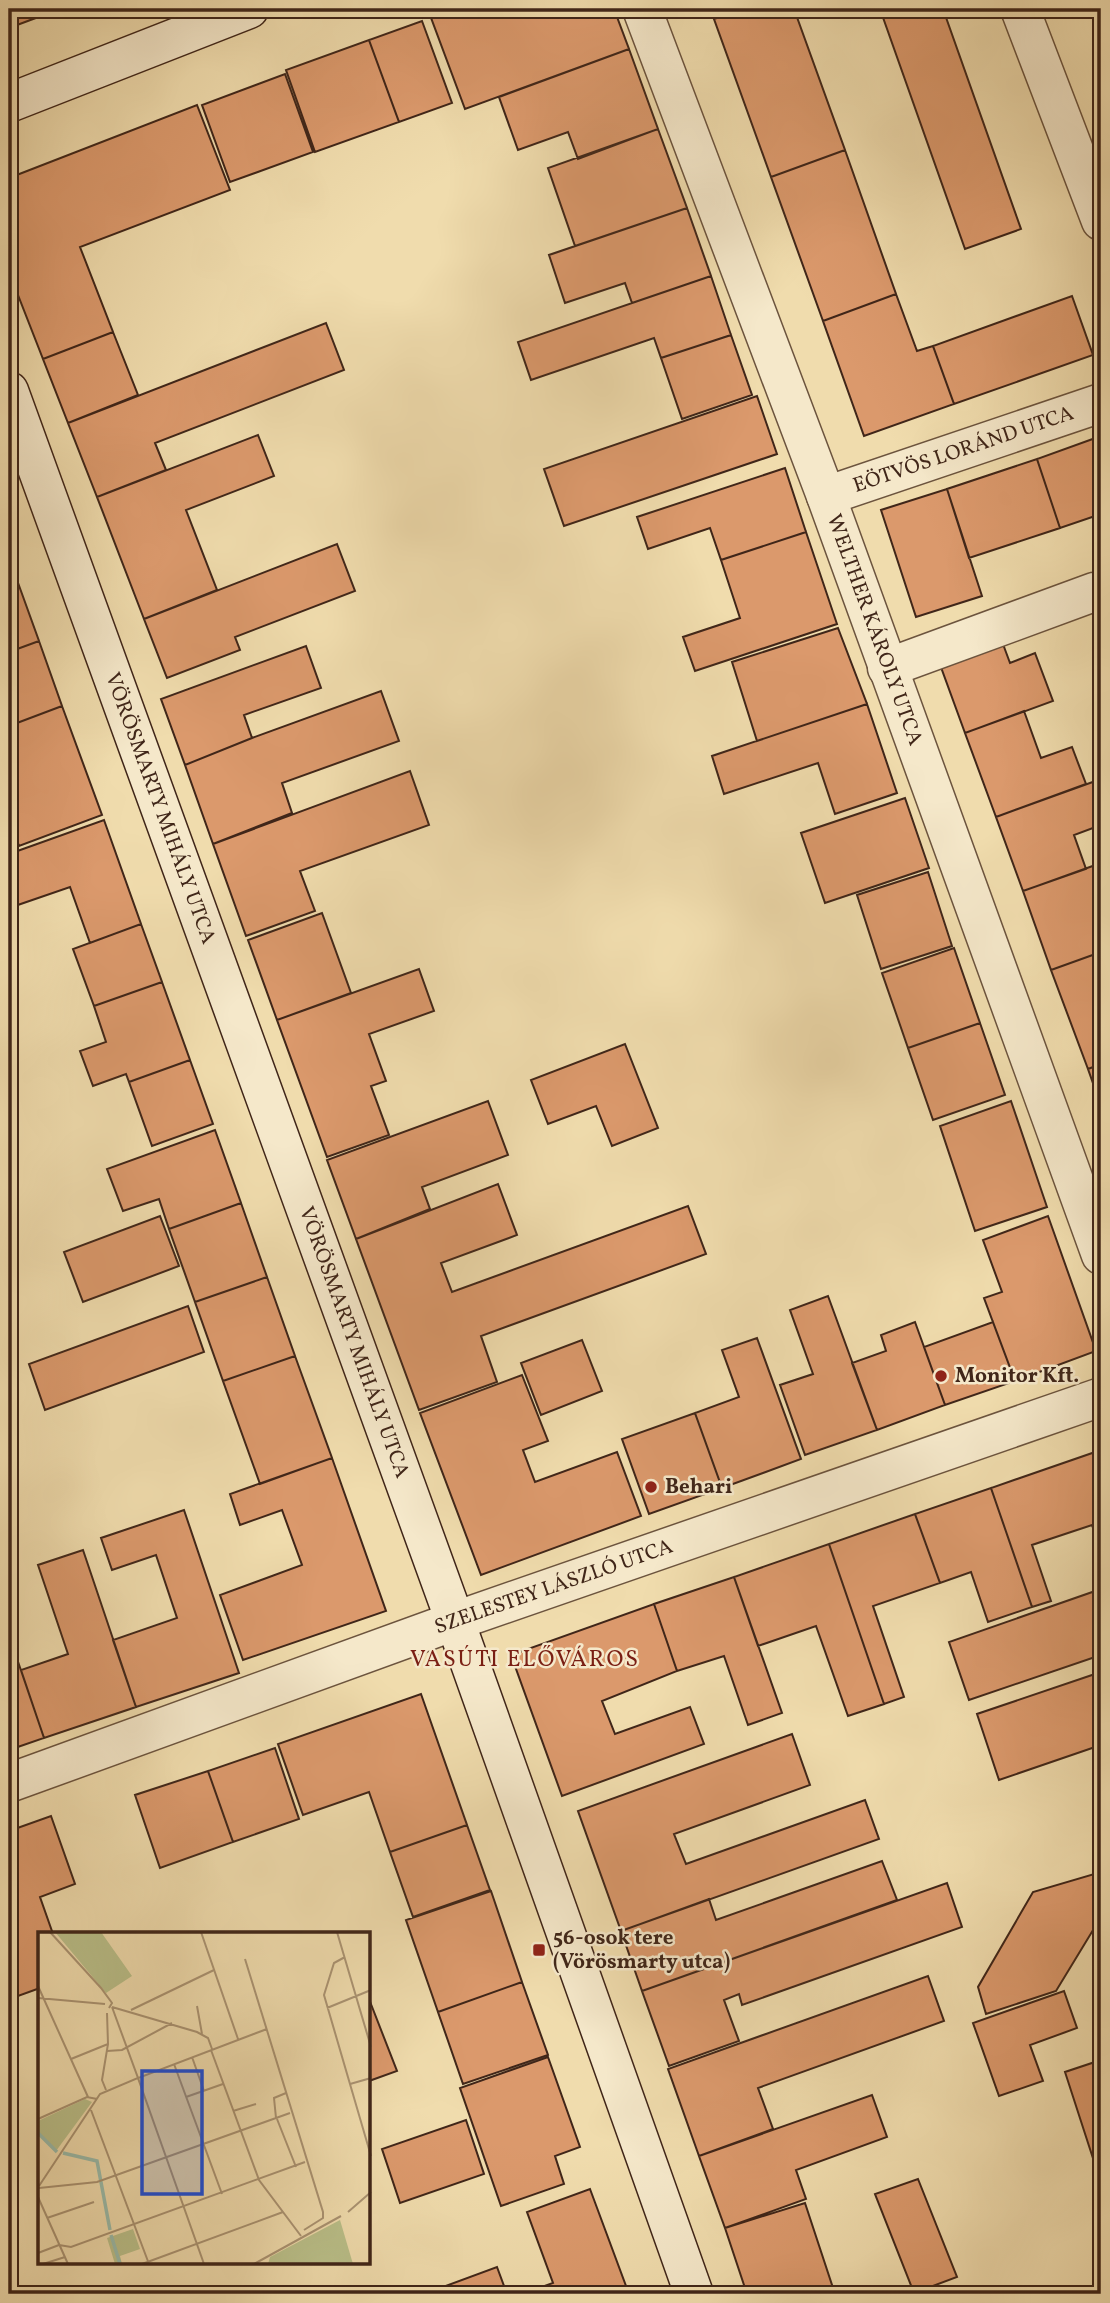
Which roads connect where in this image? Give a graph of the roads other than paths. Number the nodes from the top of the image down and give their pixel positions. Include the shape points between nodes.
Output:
1 (249, 9) edge
2 (642, 9) edge
3 (1020, 9) edge
4 (9, 103) edge
5 (1101, 220) edge
6 (9, 391) edge
7 (1101, 403) edge
8 (826, 496) junction
9 (1094, 592) dead end
10 (887, 668) junction
11 (1101, 1255) edge
12 (1101, 1397) edge
13 (454, 1621) junction
14 (9, 1783) edge
15 (694, 2294) edge

1 - 4 street
2 - 8 street, WELTHER KÁROLY UTCA
3 - 5 street
6 - 13 street, VÖRÖSMARTY MIHÁLY UTCA
7 - 8 street, EÖTVÖS LORÁND UTCA
8 - 10 street, WELTHER KÁROLY UTCA
9 - 10 street
10 - 11 street, WELTHER KÁROLY UTCA
12 - 13 street, SZELESTEY LÁSZLÓ UTCA
13 - 14 street, SZELESTEY LÁSZLÓ UTCA
13 - 15 street, VÖRÖSMARTY MIHÁLY UTCA

